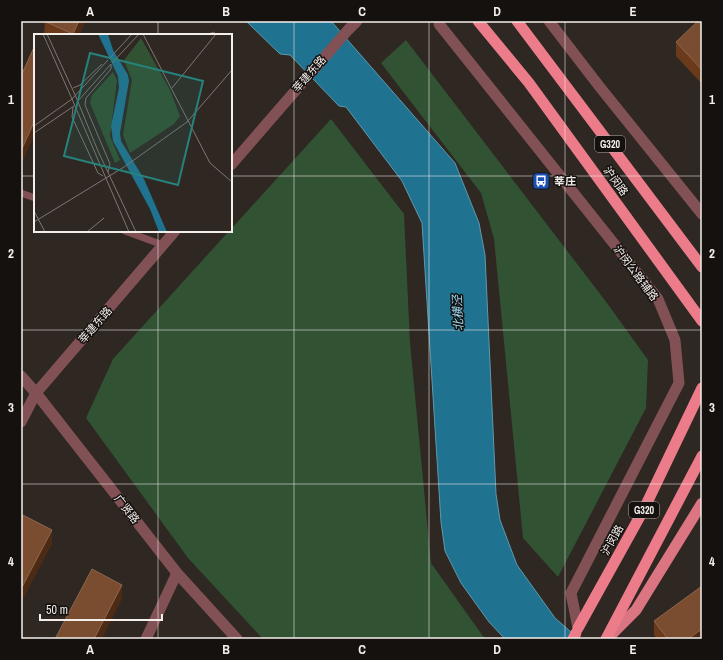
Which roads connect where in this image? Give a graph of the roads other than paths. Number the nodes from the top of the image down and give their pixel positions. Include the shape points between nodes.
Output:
1 (357, 21) edge
2 (439, 21) edge
3 (478, 21) edge
4 (517, 21) edge
5 (549, 21) edge
6 (232, 164) edge
7 (21, 193) edge
8 (34, 198) edge
9 (702, 214) edge
10 (129, 232) edge
11 (174, 232) edge
12 (163, 245) junction
13 (702, 267) edge
14 (702, 321) edge
15 (21, 376) edge
16 (702, 388) edge
17 (36, 393) junction
18 (21, 422) edge
19 (702, 456) edge
20 (702, 502) edge
21 (177, 573) junction
22 (576, 633) edge
23 (146, 639) edge
24 (237, 639) edge
25 (606, 639) edge

1 - 6 street, 莘建东路
2 - 22 street, 沪闵公路辅路 via 658,299 675,340 679,383 571,593
3 - 14 highway, 沪闵路 / G320 via 529,83
4 - 13 highway, 沪闵路 / G320
5 - 9 street
7 - 8 lane
10 - 12 lane
11 - 12 street, 莘建东路
12 - 17 street, 莘建东路
15 - 17 street, 广贤路
16 - 22 highway, 沪闵路 / G320 via 644,510
17 - 18 street, 莘建东路
17 - 21 street, 广贤路
19 - 25 highway, G320
20 - 25 main road via 636,610
21 - 23 street
21 - 24 street, 广贤路

